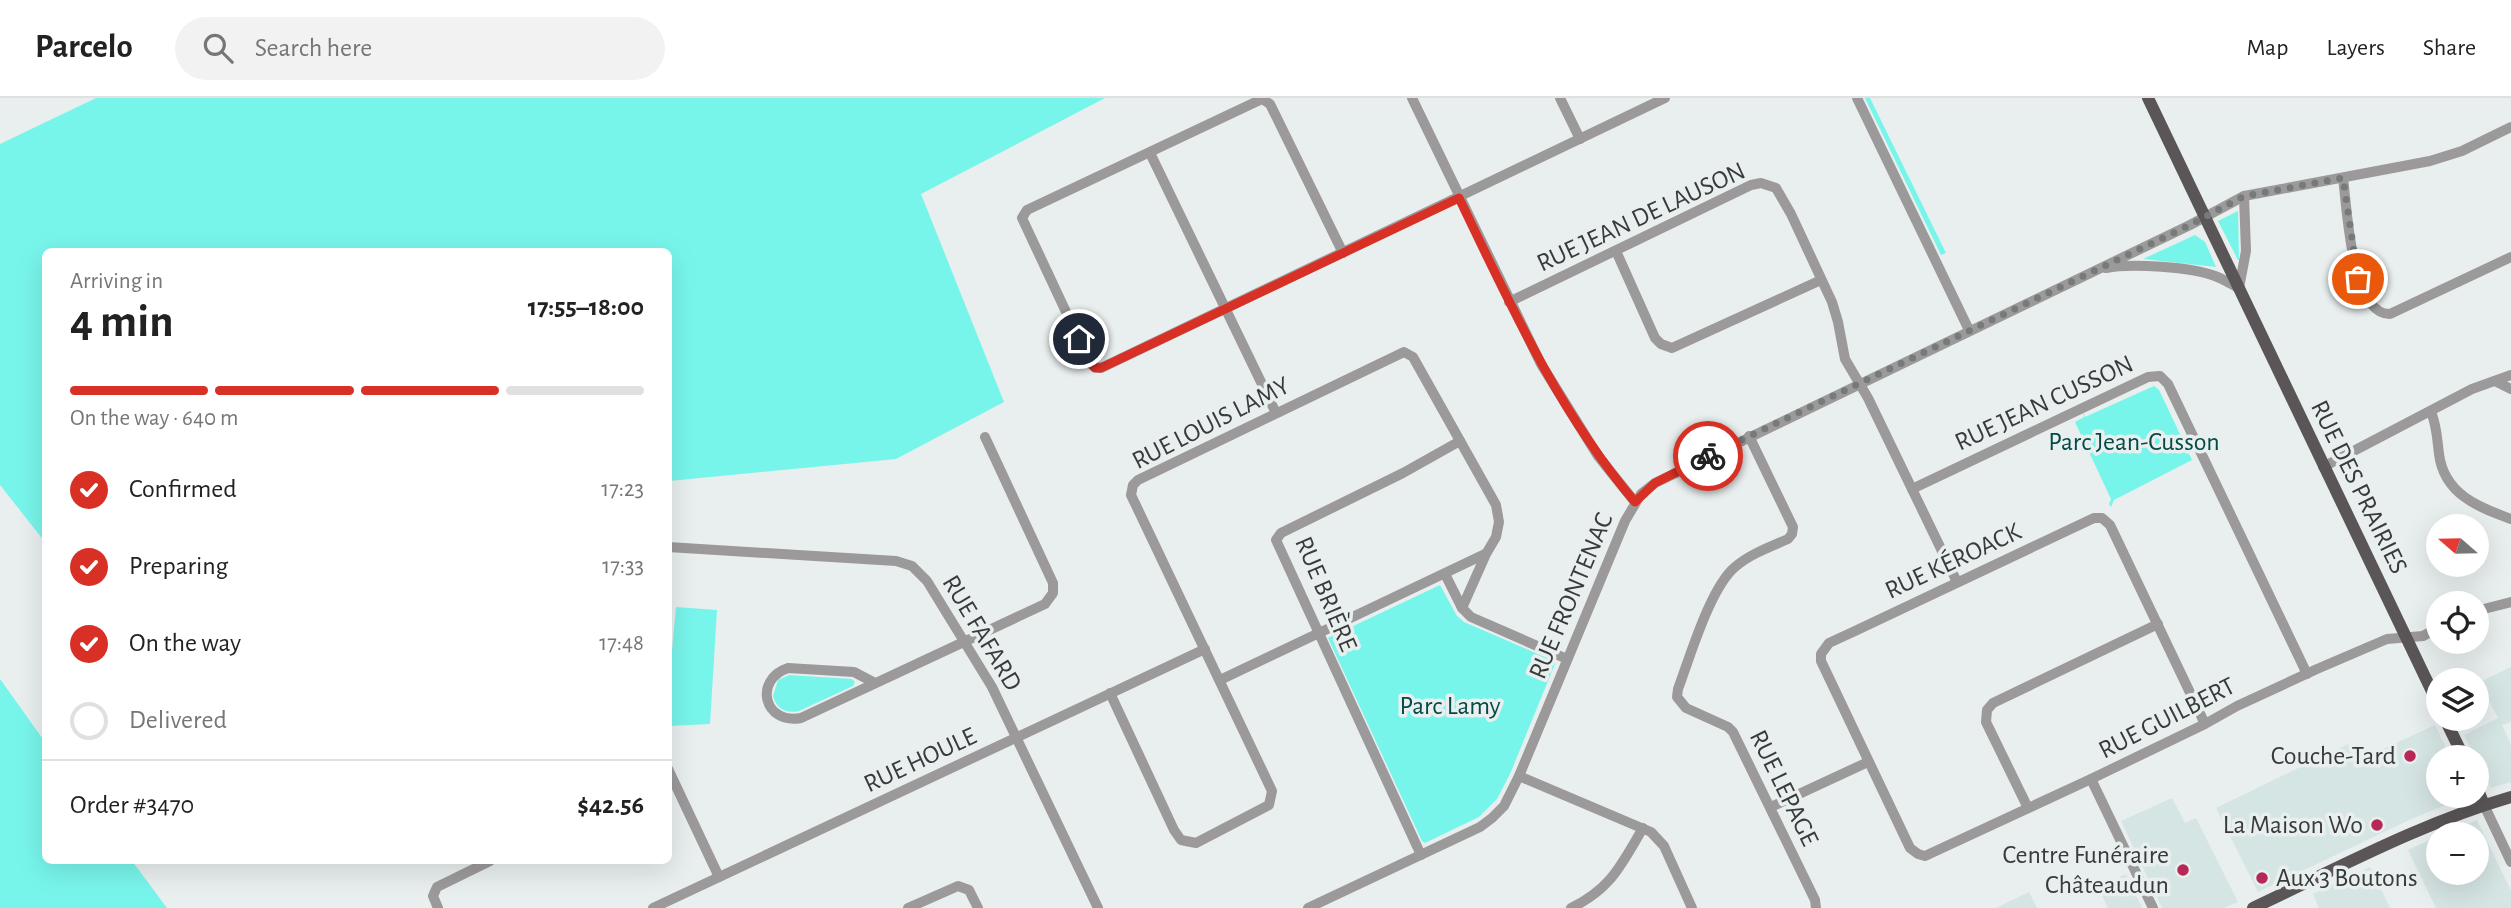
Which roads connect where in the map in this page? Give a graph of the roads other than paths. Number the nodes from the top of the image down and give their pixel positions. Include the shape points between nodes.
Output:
1 (1412, 98) edge
2 (1560, 98) edge
3 (1665, 98) edge
4 (1857, 98) edge
5 (2148, 98) edge
6 (2511, 127) edge
7 (1580, 139) junction
8 (1150, 153) junction
9 (2343, 178) junction
10 (2244, 196) junction
11 (1459, 198) junction
12 (2205, 217) junction
13 (1616, 251) junction
14 (1343, 253) junction
15 (2511, 257) edge
16 (2096, 270) junction
17 (1821, 280) junction
18 (2239, 288) junction
19 (1509, 302) junction
20 (1226, 309) junction
21 (1969, 330) junction
22 (2511, 375) edge
23 (2495, 381) junction
24 (1859, 384) junction
25 (2511, 389) edge
26 (2431, 412) junction
27 (1276, 413) junction
28 (1749, 436) junction
29 (985, 437) dead end
30 (1460, 441) junction
31 (2323, 467) junction
32 (1912, 489) junction
33 (1635, 502) junction
34 (2511, 519) edge
35 (672, 547) edge
36 (1486, 554) junction
37 (1445, 574) junction
38 (1956, 582) junction
39 (2511, 602) edge
40 (1462, 608) junction
41 (2489, 608) edge
42 (2158, 624) junction
43 (1318, 633) junction
44 (2426, 634) edge
45 (2405, 638) junction
46 (964, 643) junction
47 (1205, 649) junction
48 (1567, 659) junction
49 (2307, 674) junction
50 (1220, 680) junction
51 (2426, 680) edge
52 (875, 683) junction
53 (1110, 694) junction
54 (2205, 724) junction
55 (1016, 738) junction
56 (1868, 762) junction
57 (1519, 776) junction
58 (2091, 779) junction
59 (672, 780) edge
60 (2511, 797) edge
61 (2489, 804) edge
62 (1771, 807) junction
63 (2028, 808) junction
64 (2476, 808) edge
65 (2485, 808) edge
66 (1643, 828) junction
67 (1918, 854) joint
68 (1421, 855) junction
69 (2511, 862) edge
70 (484, 864) edge
71 (719, 877) junction
72 (438, 908) edge
73 (653, 908) edge
74 (908, 908) edge
75 (978, 908) edge
76 (1098, 908) edge
77 (1308, 908) edge
78 (1571, 908) edge
79 (1692, 908) edge
80 (1816, 908) edge
81 (2153, 908) edge
82 (2253, 908) edge

1 - 11 street
2 - 7 street
3 - 7 street
4 - 21 street
5 - 12 main road, RUE DES PRAIRIES
6 - 9 street, RUE FRONTENAC via 2440,159
7 - 11 street
8 - 14 street via 1265,100
8 - 20 street
8 - 20 street via 1022,215 1090,363 1095,368 1105,366
9 - 10 street, RUE FRONTENAC
9 - 15 street via 2356,270 2376,311 2390,314
10 - 12 street, RUE FRONTENAC
10 - 18 street via 2246,251
11 - 14 street
11 - 19 street
12 - 16 street, RUE FRONTENAC
12 - 18 main road, RUE DES PRAIRIES
13 - 17 street, RUE JEAN DE LAUSON via 1751,185 1764,183 1780,193
13 - 17 street via 1655,338 1672,348
13 - 19 street, RUE JEAN DE LAUSON
14 - 20 street
16 - 18 street via 2131,266 2202,272
16 - 21 street, RUE FRONTENAC
17 - 24 street, RUE JEAN DE LAUSON via 1836,313 1845,359
18 - 31 main road, RUE DES PRAIRIES
19 - 33 street via 1567,409 1602,463
20 - 27 street
21 - 24 street, RUE FRONTENAC
22 - 23 street
23 - 25 street
23 - 26 street
24 - 28 street, RUE FRONTENAC
24 - 32 street, RUE JEAN DE LAUSON
26 - 31 street
26 - 34 street via 2441,465 2453,487 2473,504
27 - 30 street, RUE LOUIS LAMY via 1404,352 1413,357
27 - 47 street, RUE LOUIS LAMY via 1138,480 1132,488
28 - 33 street, RUE FRONTENAC via 1661,479
28 - 62 street, RUE LEPAGE via 1793,527 1792,534 1741,562 1724,579 1677,697 1686,708 1733,732
29 - 46 street via 1053,583 1053,593 1045,604
30 - 36 street, RUE LOUIS LAMY via 1496,505 1498,532
30 - 43 street, RUE BRIÈRE via 1278,535 1276,544
31 - 45 main road, RUE DES PRAIRIES
32 - 38 street, RUE JEAN DE LAUSON
32 - 49 street, RUE JEAN CUSSON via 2148,377 2160,376 2168,384
33 - 48 street, RUE FRONTENAC
35 - 46 street, RUE FAFARD via 907,564 927,580
36 - 37 street
36 - 40 street, RUE LOUIS LAMY
37 - 40 street
37 - 43 street
38 - 42 street, RUE KÉROACK via 2102,518 2110,525
38 - 56 street, RUE KÉROACK via 1829,643 1822,651 1821,661
39 - 41 street
40 - 48 street via 1476,620
42 - 54 street, RUE KÉROACK
42 - 63 street via 1989,708 1985,720
43 - 50 street
43 - 68 street, RUE BRIÈRE
44 - 45 street, RUE GUILBERT
45 - 49 street, RUE GUILBERT via 2387,639
45 - 51 main road, RUE DES PRAIRIES
46 - 52 street
46 - 55 street, RUE FAFARD
47 - 50 street, RUE LOUIS LAMY
47 - 53 street, RUE HOULE
48 - 57 street, RUE FRONTENAC
49 - 54 street, RUE GUILBERT
50 - 53 street, RUE LOUIS LAMY via 1272,798 1265,809 1190,844 1177,836
52 - 52 street via 849,671 788,668 773,676 767,700 776,714 792,720
53 - 55 street, RUE HOULE
54 - 58 street, RUE GUILBERT
55 - 71 street, RUE HOULE
55 - 76 street, RUE FAFARD
56 - 62 street
56 - 67 street, RUE KÉROACK via 1910,848
57 - 66 street
57 - 68 street, RUE FRONTENAC via 1507,802 1492,818
58 - 63 street, RUE GUILBERT
58 - 81 street
59 - 71 street
60 - 61 main road
62 - 80 street, RUE LEPAGE
63 - 67 street, RUE GUILBERT via 1929,855
64 - 82 main road
65 - 69 street
66 - 78 street via 1604,887
66 - 79 street via 1660,841
68 - 77 street, RUE FRONTENAC
70 - 72 street via 439,885 433,896
71 - 73 street, RUE HOULE
74 - 75 street via 958,886 969,890

